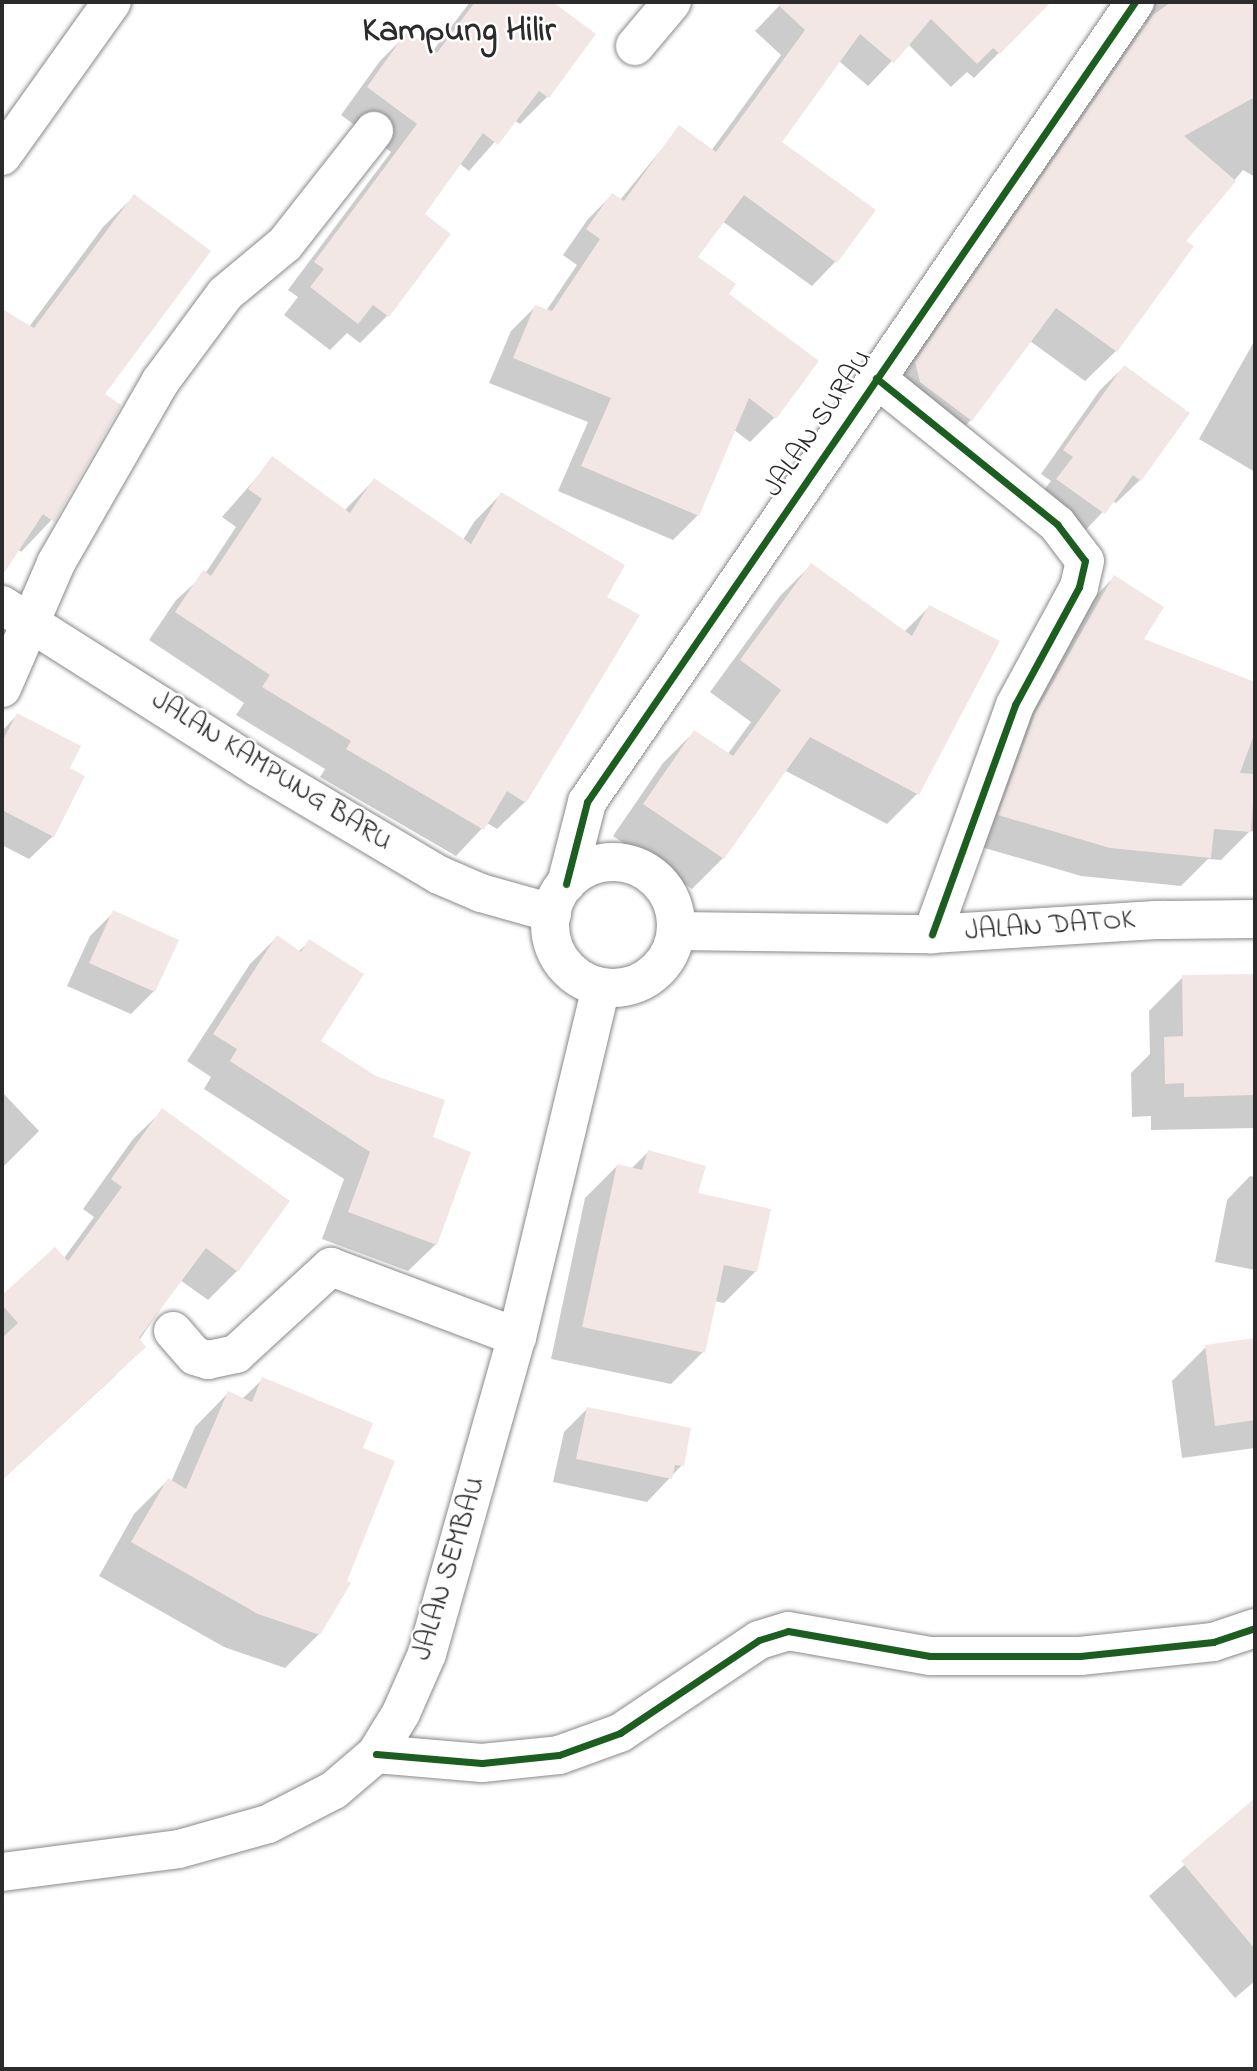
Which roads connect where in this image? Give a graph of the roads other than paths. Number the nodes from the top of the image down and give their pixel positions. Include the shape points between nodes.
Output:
1 (113, 2) edge
2 (672, 2) edge
3 (1135, 2) edge
4 (635, 46) dead end
5 (374, 131) dead end
6 (2, 156) edge
7 (876, 378) junction
8 (16, 613) edge
9 (2, 688) edge
10 (559, 898) junction
11 (1255, 919) edge
12 (676, 931) junction
13 (932, 934) junction
14 (601, 988) junction
15 (173, 1331) dead end
16 (517, 1337) junction
17 (1255, 1628) edge
18 (376, 1755) junction
19 (2, 1872) edge

1 - 6 street
2 - 4 street
3 - 7 street, JALAN SURAU
5 - 8 street via 285,244 225,294 160,382 56,563
7 - 10 street, JALAN SURAU via 587,802
7 - 13 street via 1057,524 1085,561 1079,587 1015,705
8 - 9 street
8 - 10 street, JALAN KAMPUNG BARU via 257,767 439,874 481,893
10 - 12 street via 595,864 636,866 654,876 667,891 675,910
10 - 14 street via 554,948 565,966
11 - 13 street, JALAN DATOK via 1156,920
12 - 13 street, JALAN DATOK
12 - 14 street via 672,951 651,975 622,988
14 - 16 street, JALAN SEMBAU
15 - 16 street via 195,1356 208,1360 236,1354 331,1267
16 - 18 street, JALAN SEMBAU via 427,1654
17 - 18 street via 1213,1642 1080,1656 930,1656 788,1632 759,1640 620,1733 559,1755 482,1763
18 - 19 street, JALAN SEMBAU via 334,1790 268,1824 179,1849

